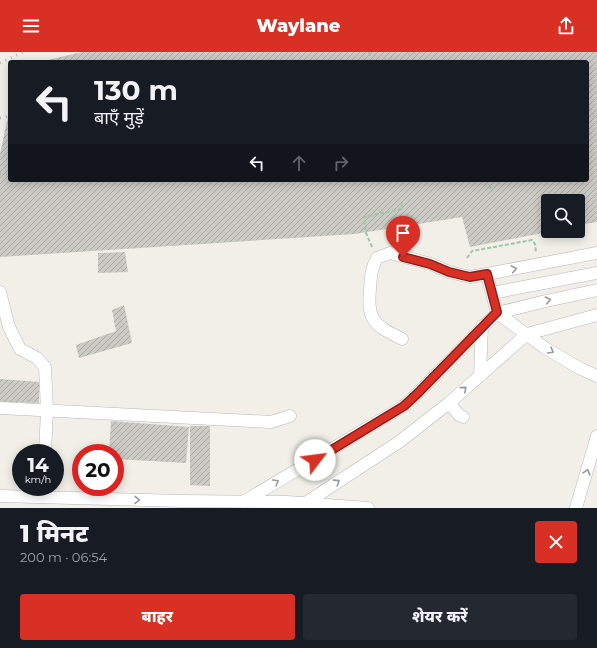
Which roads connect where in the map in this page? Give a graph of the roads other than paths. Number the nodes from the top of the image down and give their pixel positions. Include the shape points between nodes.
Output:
1 (597, 253) edge
2 (597, 273) edge
3 (487, 274) junction
4 (597, 290) edge
5 (0, 292) edge
6 (492, 293) junction
7 (497, 312) junction
8 (597, 315) edge
9 (482, 326) junction
10 (527, 334) junction
11 (402, 339) dead end
12 (480, 376) junction
13 (597, 376) edge
14 (449, 403) junction
15 (0, 408) edge
16 (47, 410) junction
17 (290, 416) dead end
18 (463, 417) dead end
19 (597, 436) edge
20 (45, 444) edge
21 (64, 494) edge
22 (12, 495) edge
23 (0, 496) edge
24 (243, 502) junction
25 (304, 504) junction
26 (180, 505) edge
27 (368, 508) edge
28 (576, 508) edge

3 -> 1 street
2 - 6 street
3 - 6 street
3 - 11 street via 470,277 390,254 377,258 371,268 368,305 371,318 383,330
7 -> 4 street
5 - 16 street via 9,327 20,349 37,358 45,367
6 - 7 street
7 - 9 street
7 - 10 street
8 - 10 street
9 - 12 street
24 -> 9 street via 404,406
10 - 12 street
10 -> 13 street via 545,348
14 -> 12 street
14 - 18 street via 458,415
25 -> 14 street via 399,442
15 - 16 street
16 - 17 street via 271,422
16 - 20 street
28 -> 19 street
21 -> 26 street
22 - 23 street
24 - 25 street
24 - 26 street
25 - 27 street

